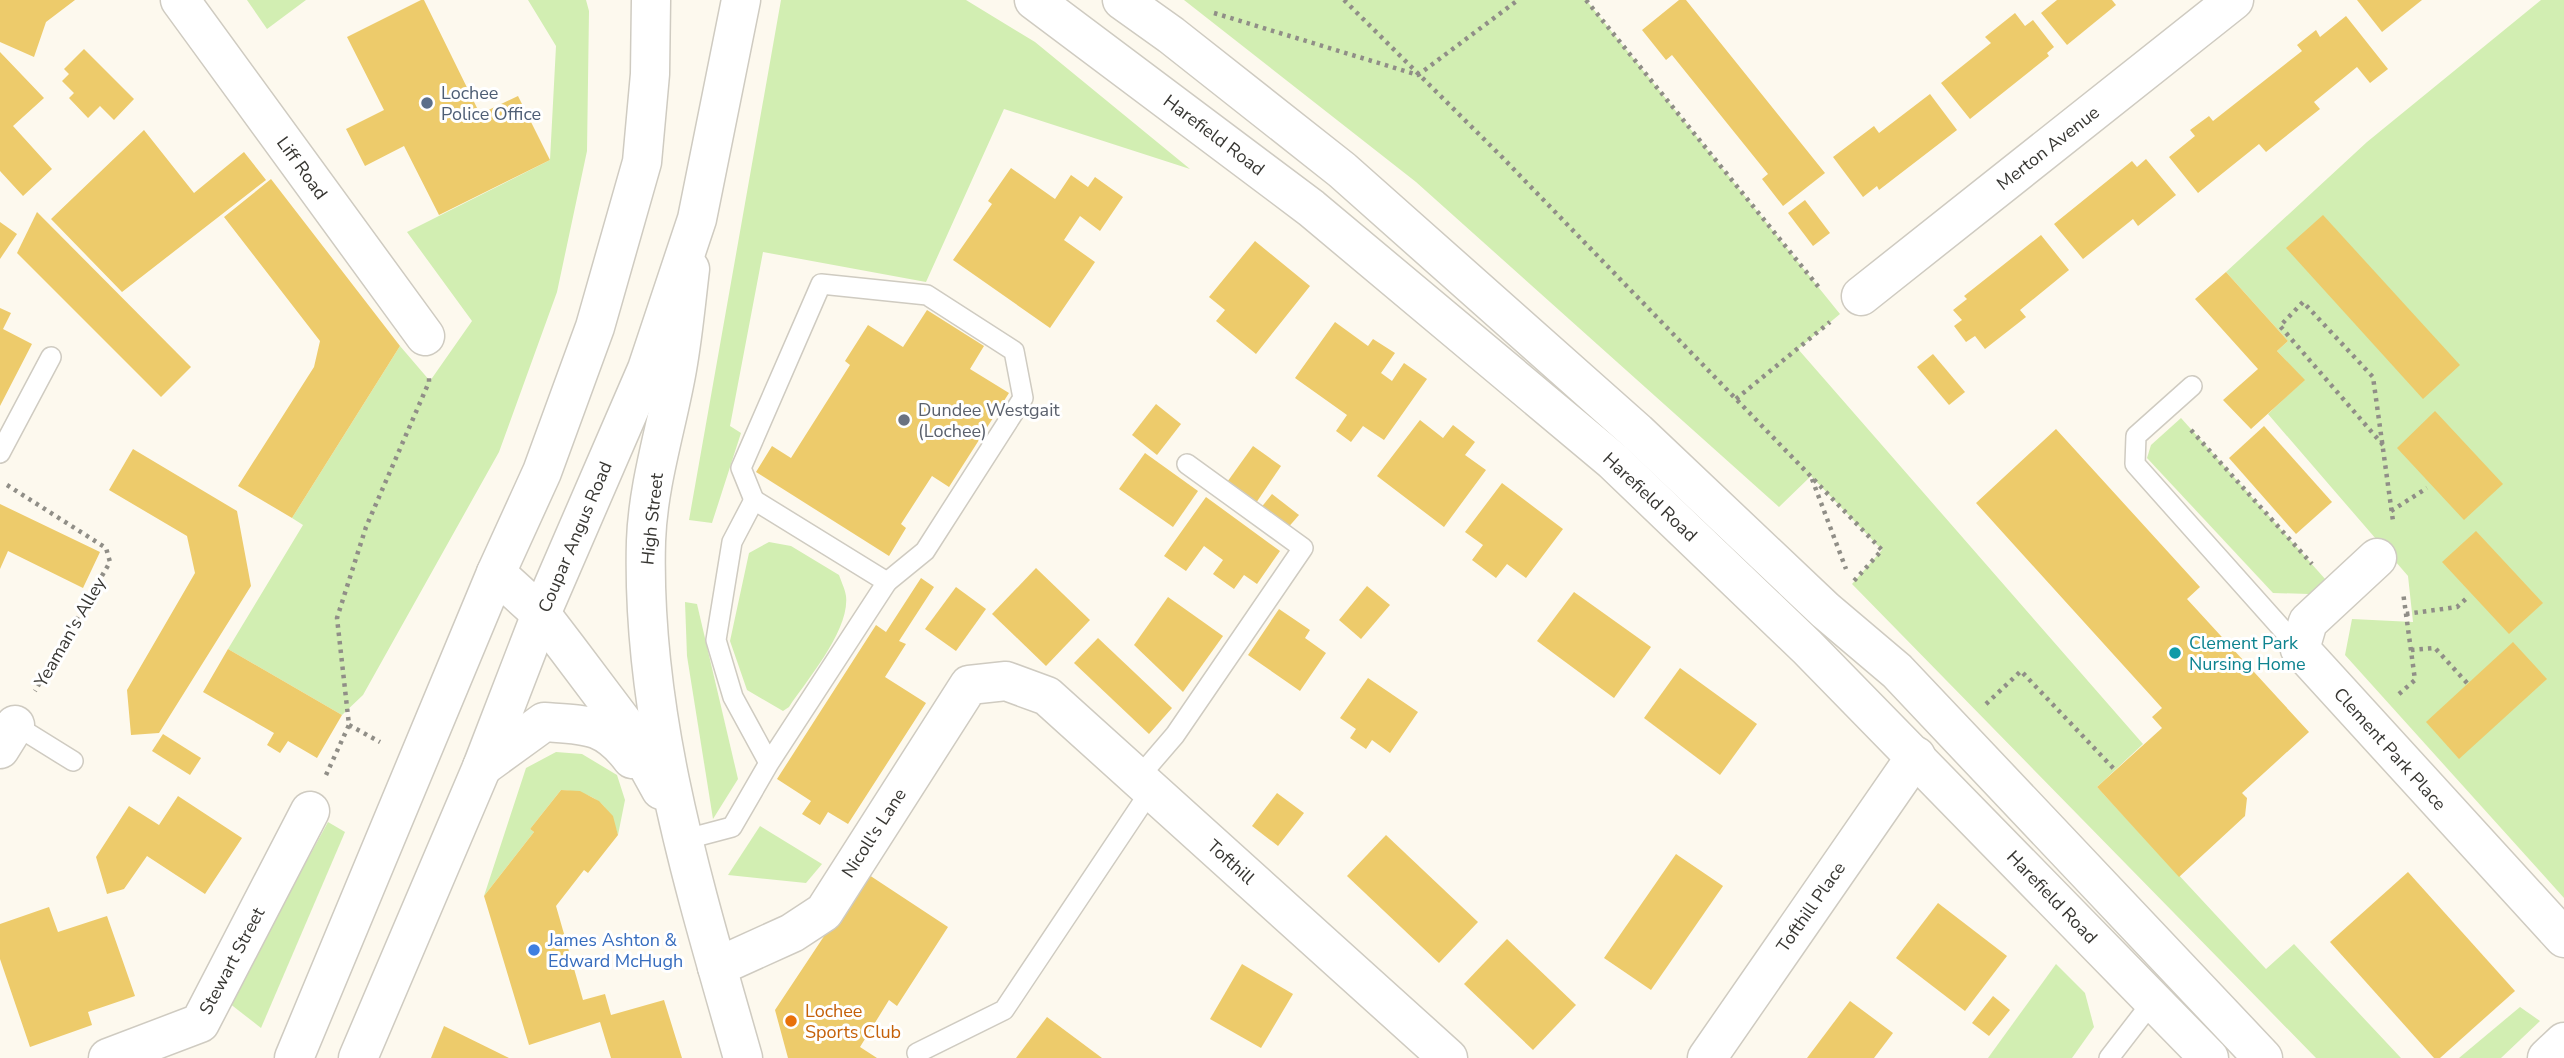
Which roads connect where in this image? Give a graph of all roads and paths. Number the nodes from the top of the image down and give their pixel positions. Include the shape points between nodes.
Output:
1 (180, 0) edge
2 (651, 0) edge
3 (741, 0) edge
4 (1034, 0) edge
5 (1122, 0) edge
6 (1344, 0) edge
7 (1518, 0) edge
8 (1586, 0) edge
9 (2209, 7) edge
10 (1171, 36) junction
11 (1418, 75) junction
12 (697, 219) junction
13 (1851, 305) junction
14 (425, 336) joint
15 (51, 357) dead end
16 (2192, 386) dead end
17 (1736, 399) junction
18 (2170, 406) junction
19 (2383, 444) junction
20 (0, 453) edge
21 (1187, 464) dead end
22 (1810, 475) junction
23 (0, 481) edge
24 (2427, 488) dead end
25 (754, 500) junction
26 (2391, 510) junction
27 (2393, 522) dead end
28 (2389, 569) joint
29 (496, 573) junction
30 (887, 582) junction
31 (2338, 594) junction
32 (2468, 597) dead end
33 (541, 614) junction
34 (2406, 614) junction
35 (2300, 649) junction
36 (2411, 650) junction
37 (1006, 681) joint
38 (2468, 684) dead end
39 (2366, 722) junction
40 (1956, 732) junction
41 (7, 737) edge
42 (1916, 756) junction
43 (73, 761) dead end
44 (769, 763) junction
45 (482, 767) junction
46 (2115, 770) dead end
47 (1144, 784) junction
48 (310, 811) joint
49 (680, 830) junction
50 (2564, 938) edge
51 (718, 967) junction
52 (2153, 1001) junction
53 (2564, 1042) edge
54 (917, 1054) dead end
55 (108, 1058) edge
56 (294, 1058) edge
57 (358, 1058) edge
58 (743, 1058) edge
59 (1448, 1058) edge
60 (1707, 1058) edge
61 (2109, 1058) edge
62 (2209, 1058) edge
63 (2263, 1058) edge
64 (2547, 1058) edge

1 - 14 street, Liff Road
2 - 29 street via 642,163 595,327 542,472
3 - 12 street, Coupar Angus Road
4 - 42 street, Harefield Road via 1311,208 1613,461
5 - 10 street
6 - 11 path
7 - 11 path
8 - 13 path
9 - 13 street, Merton Avenue
10 - 11 path via 1193,6
10 - 40 street via 1342,170 1403,224 1637,432 1825,610 1897,671
11 - 17 path
12 - 33 street, Coupar Angus Road via 647,369
12 - 49 street, High Street via 677,367 646,538 651,666
13 - 17 path
14 - 48 path via 429,382 366,527 337,618 349,724
15 - 20 lane
16 - 18 lane
17 - 22 path
18 - 31 path
18 - 35 lane via 2136,436 2135,464
19 - 19 path via 2280,326 2303,302 2373,377
19 - 26 path
21 - 47 lane via 1303,548
22 - 22 path via 1882,551 1852,583 1847,572
23 - 41 path, Yeaman's Alley via 106,548 110,562
24 - 26 path
25 - 30 lane
25 - 30 lane via 741,468 821,284 927,295 1014,351 1023,398 925,551
25 - 44 lane via 732,542 716,640 733,697
26 - 27 path
28 - 31 street
28 - 34 path
29 - 33 street, High Street
29 - 56 street
30 - 44 lane
31 - 35 street via 2308,622
32 - 34 path via 2456,607
33 - 45 street, Coupar Angus Road
33 - 49 street, High Street via 625,725
34 - 36 path
35 - 39 street, Clement Park Place
36 - 38 path via 2435,648
36 - 39 path via 2415,680
37 - 47 street, Tofthill via 1047,696
37 - 51 street, Nicoll's Lane via 969,685 824,912 793,933
39 - 50 street, Clement Park Place
40 - 46 path via 2021,671
40 - 63 street
41 - 43 lane
42 - 52 street, Harefield Road
42 - 60 street, Tofthill Place
44 - 49 lane via 732,827
45 - 49 street, High Street via 544,722 592,726 619,742
45 - 57 street, Coupar Angus Road
47 - 54 lane via 1004,1010
47 - 59 street, Tofthill
48 - 55 street, Stewart Street via 200,1023
49 - 51 street, High Street
51 - 58 street, High Street
52 - 61 lane
52 - 62 street, Harefield Road
53 - 64 street

